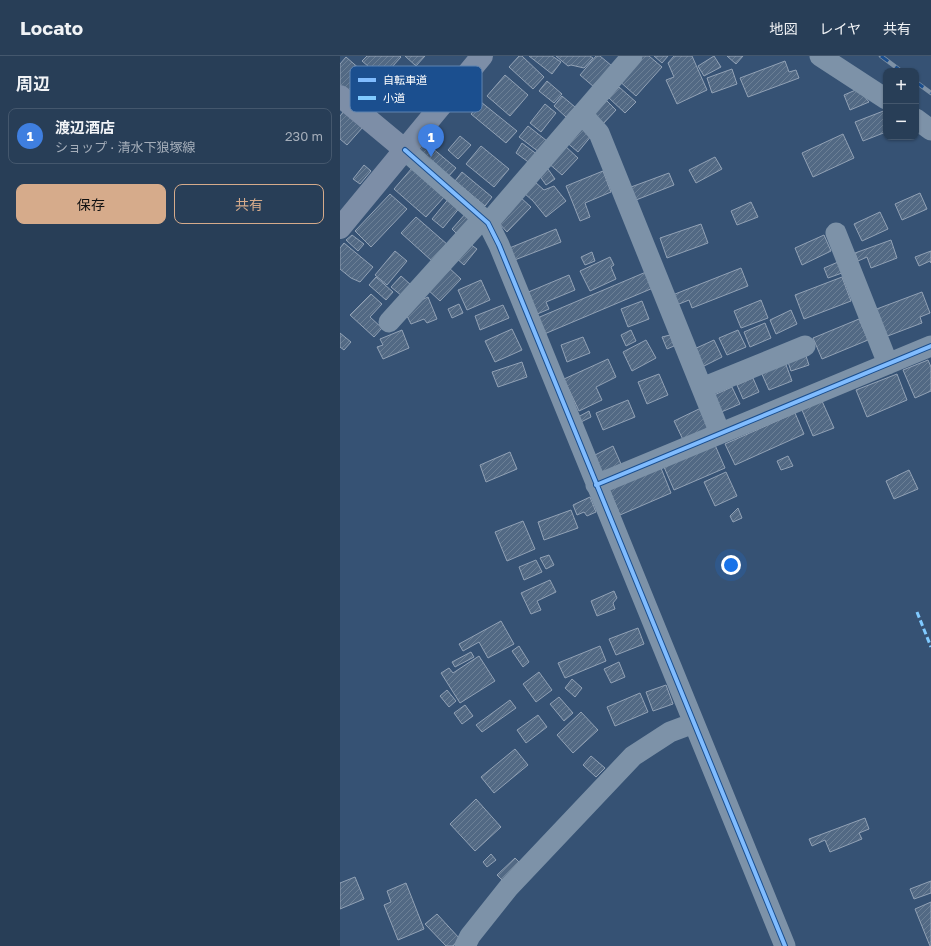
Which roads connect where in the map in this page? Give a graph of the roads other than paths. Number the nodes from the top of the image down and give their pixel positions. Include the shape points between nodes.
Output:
1 (482, 56) edge
2 (632, 56) edge
3 (820, 56) edge
4 (474, 66) edge
5 (340, 96) edge
6 (883, 97) edge
7 (350, 104) edge
8 (359, 112) edge
9 (436, 112) edge
10 (582, 114) junction
11 (919, 121) edge
12 (931, 130) edge
13 (405, 150) junction
14 (486, 221) junction
15 (340, 228) edge
16 (836, 233) dead end
17 (389, 322) dead end
18 (805, 346) dead end
19 (931, 346) edge
20 (888, 364) junction
21 (702, 388) junction
22 (720, 433) junction
23 (596, 485) junction
24 (694, 724) junction
25 (465, 946) edge
26 (785, 946) edge

1 - 4 main road
2 - 10 street
3 - 6 street
5 - 7 main road
8 - 13 main road
9 - 13 main road
10 - 14 street
10 - 21 street via 599,132
11 - 12 street
13 - 14 street
13 - 15 main road
14 - 17 street
14 - 23 street via 502,252
16 - 20 street
18 - 21 street
19 - 20 street
20 - 22 street
21 - 22 street
22 - 23 street
23 - 24 street
24 - 25 street via 670,732 633,756 509,888 470,936
24 - 26 street

